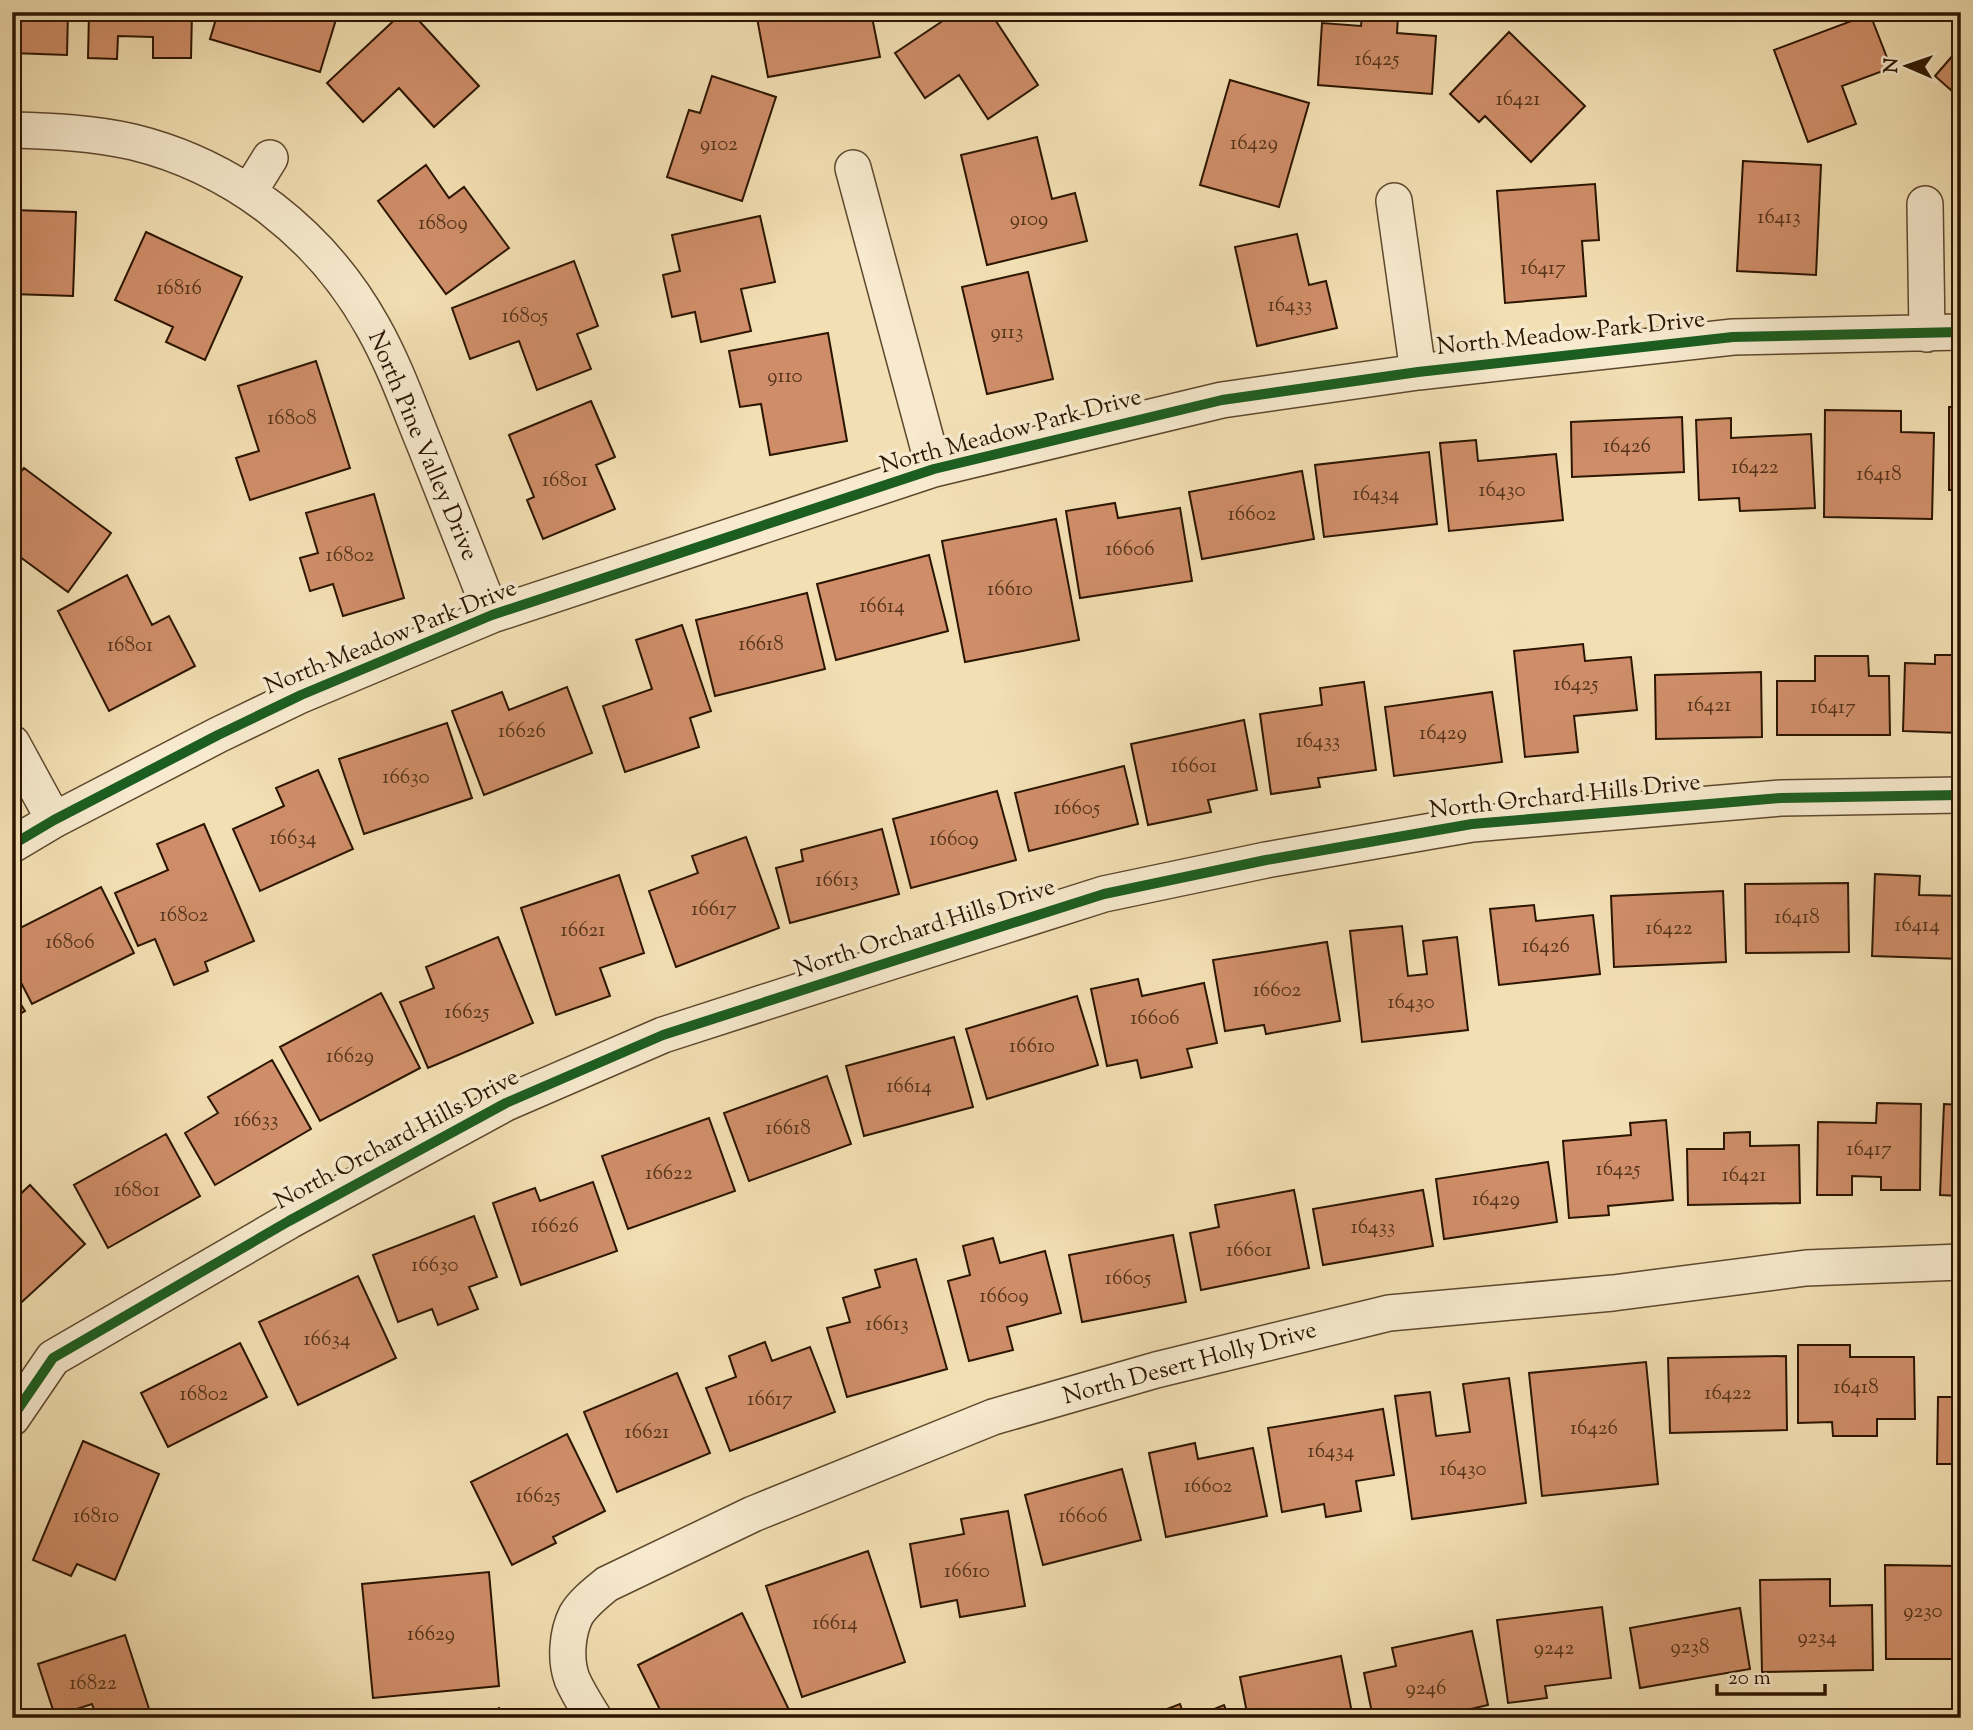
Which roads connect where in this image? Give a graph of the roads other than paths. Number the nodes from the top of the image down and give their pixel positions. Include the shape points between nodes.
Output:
1 (12, 130) edge
2 (270, 158) dead end
3 (853, 168) dead end
4 (249, 192) junction
5 (1394, 201) dead end
6 (1925, 204) dead end
7 (1961, 332) edge
8 (1927, 334) junction
9 (1418, 372) junction
10 (934, 469) junction
11 (492, 615) junction
12 (12, 743) edge
13 (1961, 796) edge
14 (54, 820) junction
15 (12, 845) edge
16 (1961, 1262) edge
17 (12, 1418) edge
18 (594, 1718) edge

1 - 4 street, North Pine Valley Drive via 133,142 209,169
2 - 4 street
3 - 10 street
4 - 11 street, North Pine Valley Drive via 317,250 373,326
5 - 9 street, North Meadow Park Drive
6 - 8 street
7 - 8 street, North Meadow Park Drive
8 - 9 street, North Meadow Park Drive via 1733,337
9 - 10 street, North Meadow Park Drive via 1222,400
10 - 11 street, North Meadow Park Drive
11 - 14 street, North Meadow Park Drive via 301,695
12 - 14 street
13 - 17 street, North Orchard Hills Drive via 1781,797 1472,824 1104,894 884,963 663,1035 506,1103 289,1221 53,1358
14 - 15 street, North Meadow Park Drive
16 - 18 street, North Desert Holly Drive via 1807,1268 1613,1293 1389,1312 1156,1370 993,1417 753,1514 607,1584 577,1614 569,1634 571,1676

